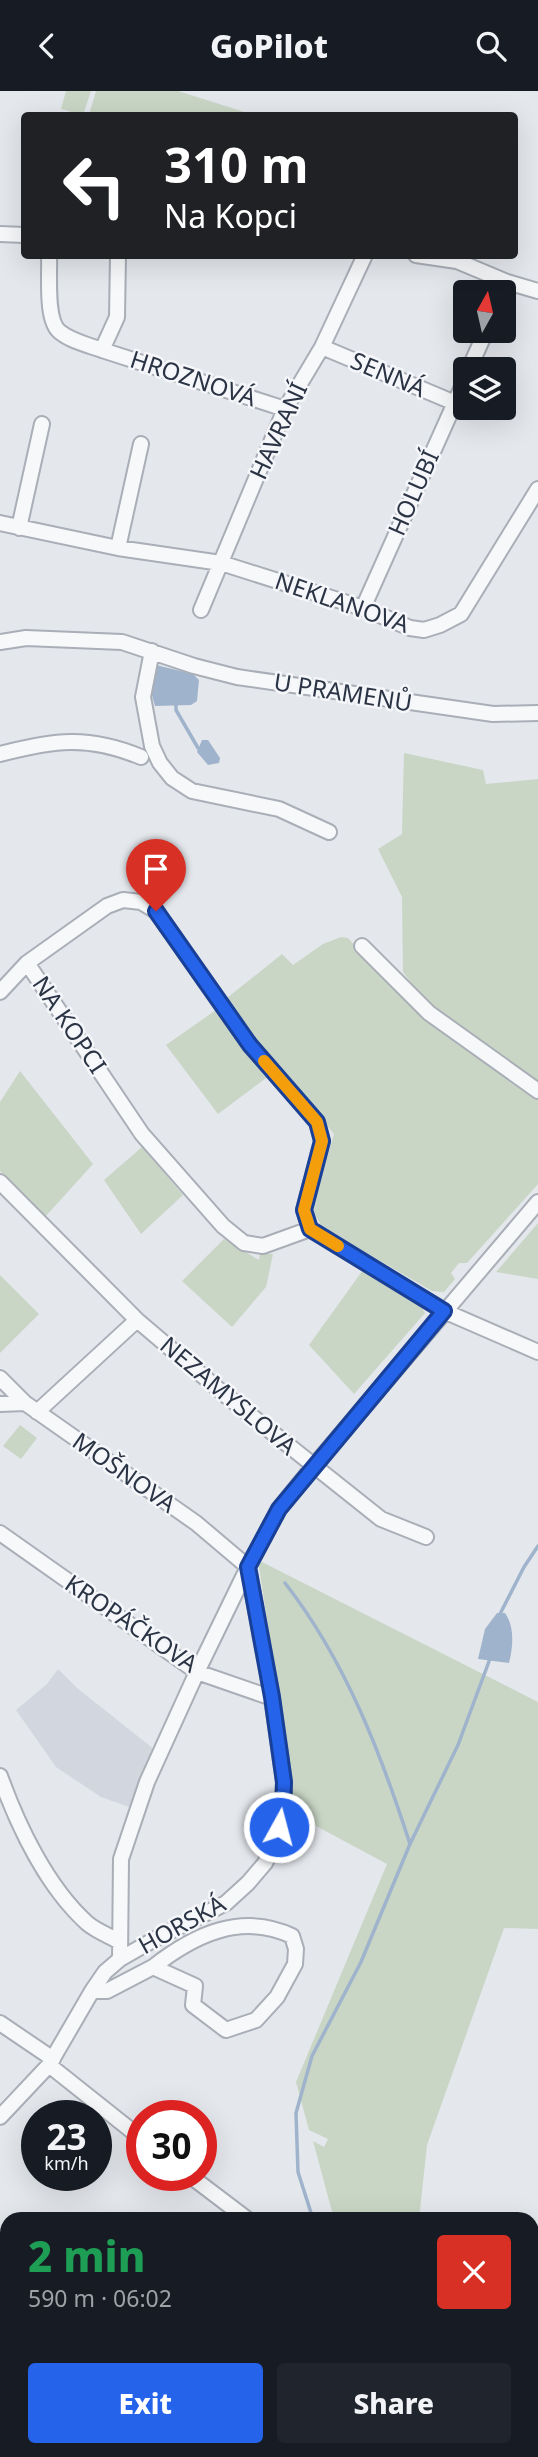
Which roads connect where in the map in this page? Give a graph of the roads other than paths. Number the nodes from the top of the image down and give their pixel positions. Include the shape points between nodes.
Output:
1 (0, 234) edge
2 (21, 235) edge
3 (49, 259) edge
4 (118, 259) edge
5 (363, 259) edge
6 (443, 259) edge
7 (492, 280) edge
8 (516, 288) edge
9 (538, 291) edge
10 (322, 347) junction
11 (102, 350) junction
12 (453, 402) edge
13 (453, 407) edge
14 (285, 409) junction
15 (42, 423) dead end
16 (141, 444) dead end
17 (538, 489) edge
18 (0, 523) edge
19 (19, 528) junction
20 (118, 548) junction
21 (221, 563) junction
22 (363, 608) junction
23 (201, 610) dead end
24 (0, 642) edge
25 (152, 651) junction
26 (538, 713) edge
27 (0, 754) edge
28 (141, 757) dead end
29 (329, 832) dead end
30 (362, 946) dead end
31 (27, 963) junction
32 (0, 992) edge
33 (538, 1091) edge
34 (0, 1182) edge
35 (538, 1202) edge
36 (310, 1229) junction
37 (444, 1311) junction
38 (137, 1320) junction
39 (538, 1352) edge
40 (0, 1378) edge
41 (0, 1404) edge
42 (31, 1408) junction
43 (313, 1467) junction
44 (0, 1533) edge
45 (426, 1538) dead end
46 (248, 1567) junction
47 (197, 1672) junction
48 (272, 1697) junction
49 (0, 1776) edge
50 (120, 1942) junction
51 (120, 1959) junction
52 (153, 1967) junction
53 (92, 1991) junction
54 (0, 2024) edge
55 (51, 2062) junction
56 (0, 2117) edge
57 (126, 2125) edge
58 (210, 2191) edge
59 (238, 2212) edge

1 - 2 street
3 - 11 street, HROZNOVÁ via 51,321 68,337
4 - 11 street, HROZNOVÁ via 117,317
5 - 10 street, HAVRANÍ
6 - 7 street via 457,261
8 - 9 street
10 - 12 street, SENNÁ
10 - 14 street, HAVRANÍ
11 - 14 street, HROZNOVÁ
13 - 22 street, HOLUBÍ
14 - 21 street, HAVRANÍ
15 - 19 street
16 - 20 street
17 - 22 street, NEKLANOVA via 461,614 424,630
18 - 19 street, NEKLANOVA
19 - 20 street, NEKLANOVA
20 - 21 street, NEKLANOVA
21 - 22 street, NEKLANOVA
21 - 23 street, HAVRANÍ
24 - 25 street, U PRAMENŮ via 93,640
25 - 26 street, U PRAMENŮ via 237,677 480,712
25 - 29 street via 143,697 152,746 172,778 192,791 279,809
27 - 28 street via 77,740 117,747
30 - 33 street via 429,1013
31 - 32 street
31 - 36 street, NA KOPCI via 142,1134 223,1226 244,1243 263,1246
31 - 36 street, NA KOPCI via 107,906 122,900 141,902 156,911 250,1045 317,1122 322,1141 304,1210
34 - 38 street, NEZAMYSLOVA
35 - 37 street, HORSKÁ
36 - 37 street
37 - 39 street
37 - 43 street, HORSKÁ
38 - 42 street, NEZAMYSLOVA
38 - 43 street, NEZAMYSLOVA
40 - 42 street, MOŠNOVA
41 - 42 street
42 - 46 street, MOŠNOVA via 196,1523
43 - 45 street, NEZAMYSLOVA via 381,1519
43 - 46 street, HORSKÁ via 279,1509
44 - 47 street, KROPÁČKOVA
46 - 47 street, HORSKÁ
46 - 48 street, HORSKÁ
47 - 48 street, KROPÁČKOVA
47 - 50 street, HORSKÁ via 147,1782 121,1859
48 - 51 street, HORSKÁ via 284,1782 283,1811 265,1863 226,1903
49 - 50 street, HORSKÁ via 16,1819 50,1880 88,1924
50 - 51 street, HORSKÁ
51 - 53 street, HORSKÁ
52 - 52 street, HORSKÁ via 177,1948 236,1925 282,1932 292,1936 296,1949 295,1964 278,1997 256,2020 226,2030 193,2005 195,1986
52 - 53 street, HORSKÁ via 107,1991
53 - 55 street, HORSKÁ
54 - 55 street
55 - 56 street, HORSKÁ
55 - 57 street
58 - 59 street

